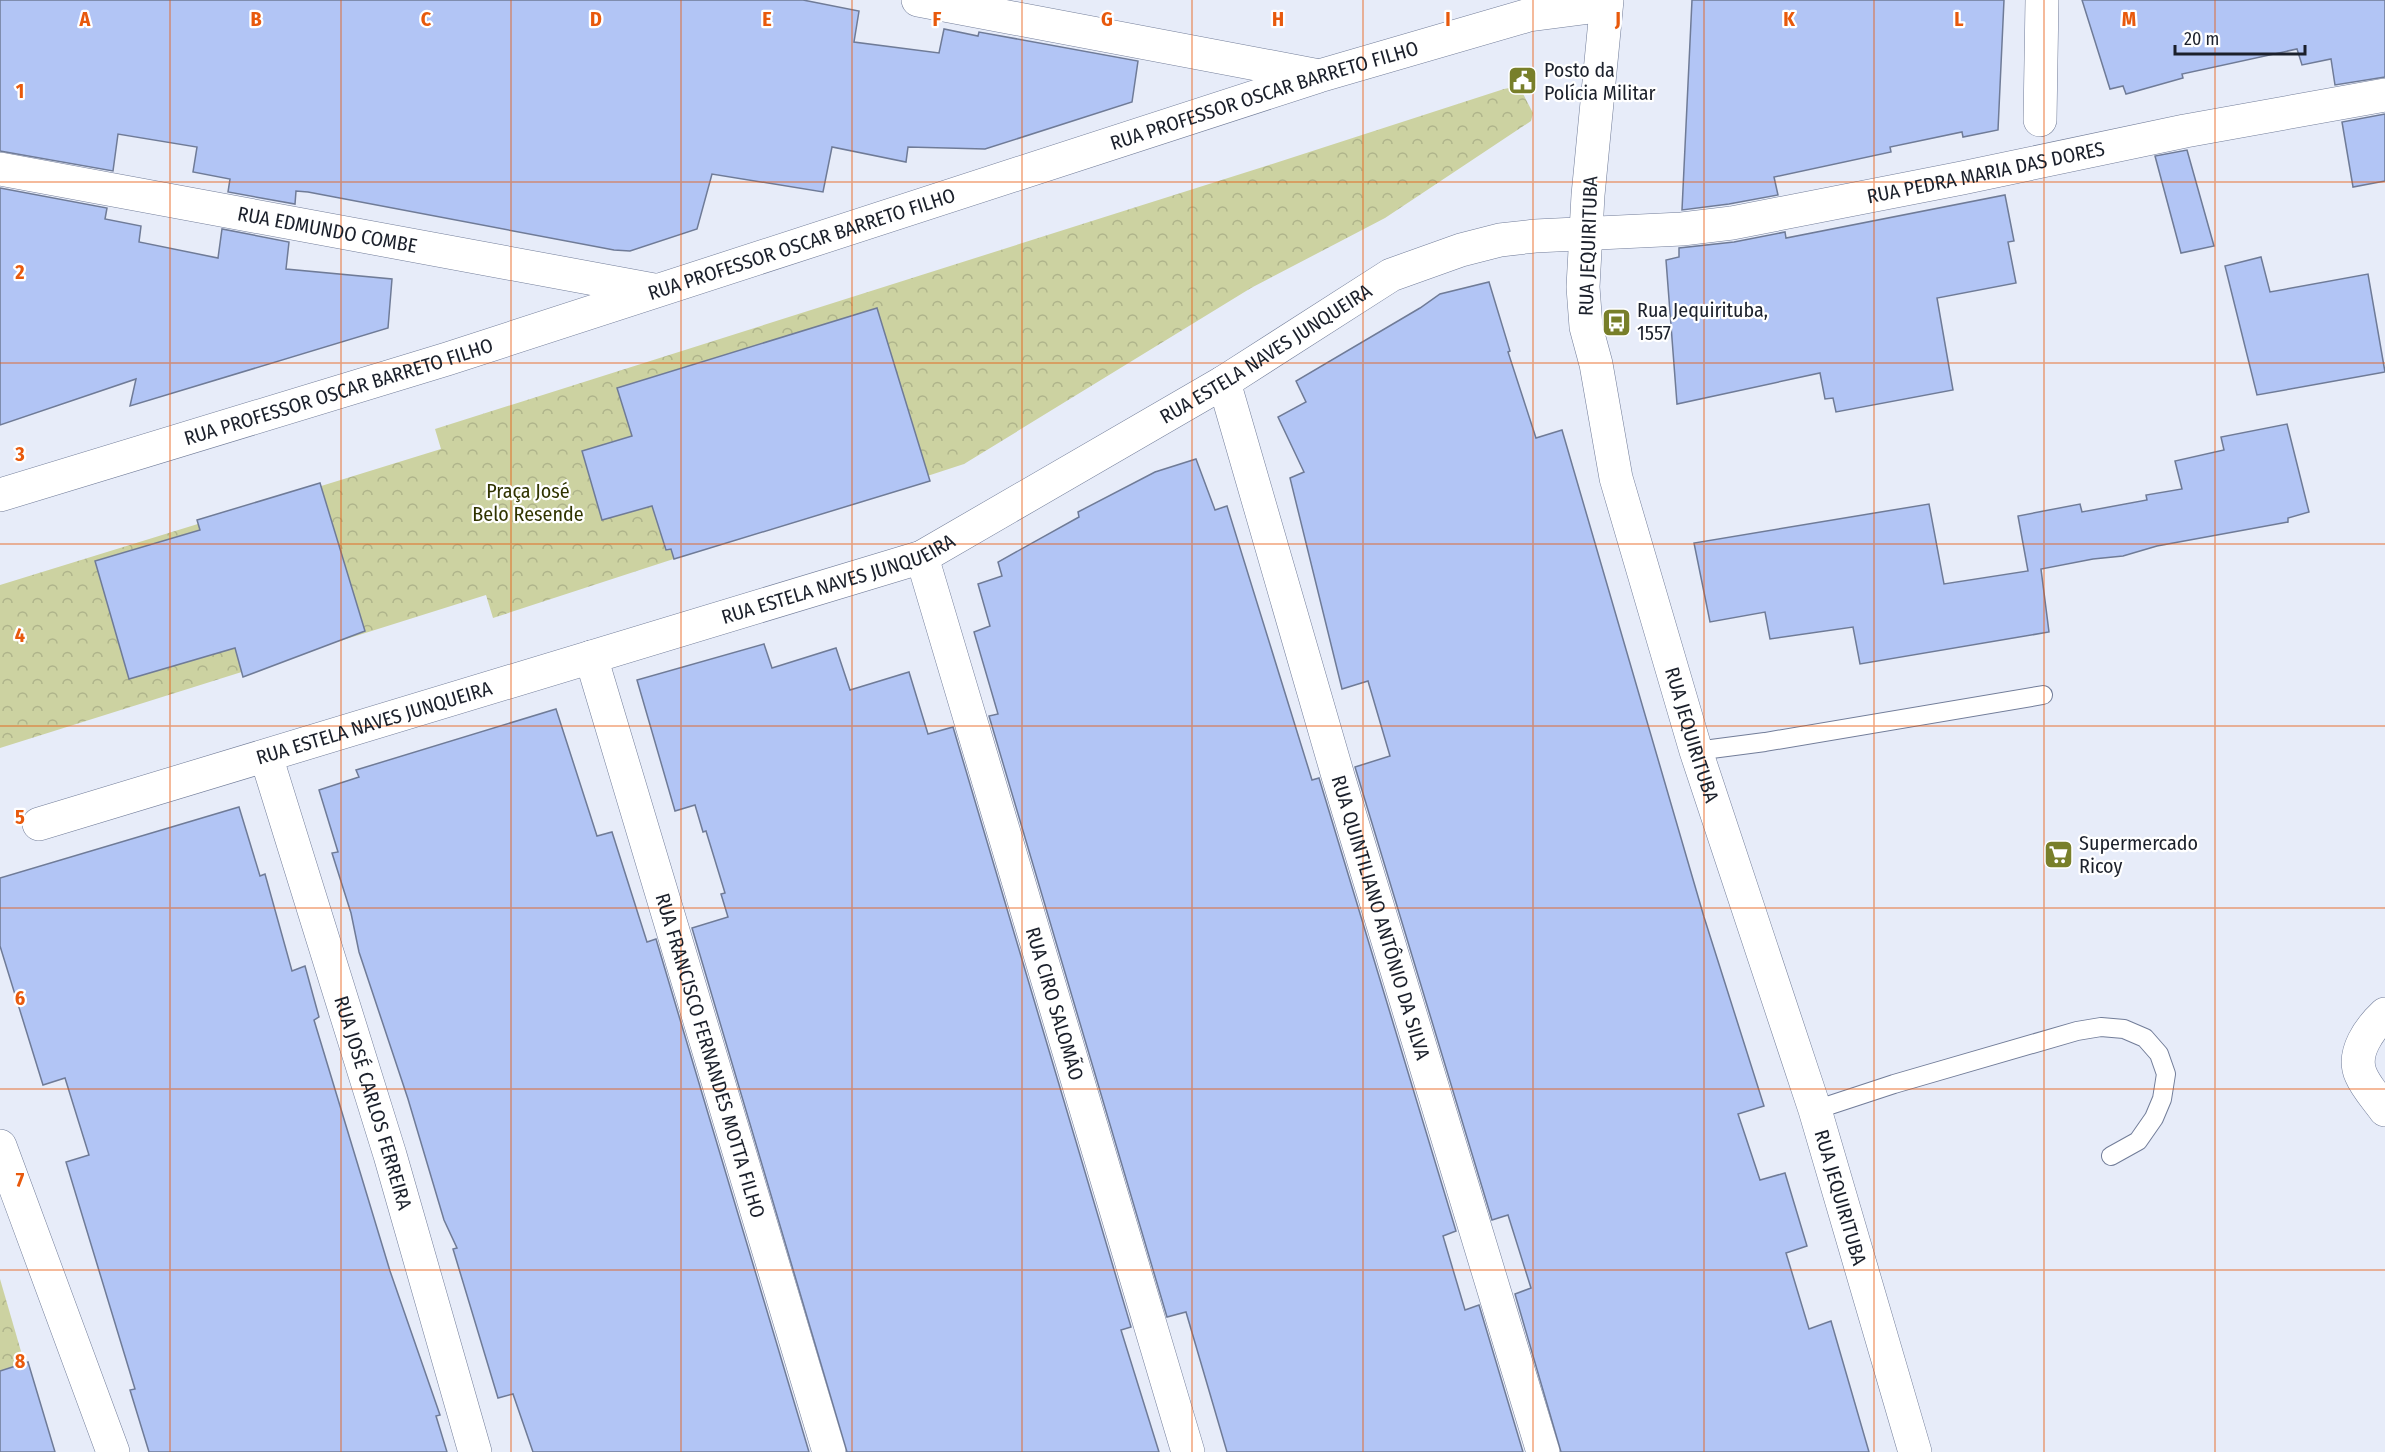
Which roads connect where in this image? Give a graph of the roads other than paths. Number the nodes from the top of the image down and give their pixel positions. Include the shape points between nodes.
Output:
1 (918, 0) edge
2 (2042, 0) edge
3 (1606, 3) edge
4 (1319, 75) junction
5 (2385, 95) edge
6 (2040, 120) dead end
7 (0, 169) edge
8 (1586, 233) junction
9 (656, 290) junction
10 (1224, 382) junction
11 (0, 495) edge
12 (922, 557) junction
13 (591, 657) junction
14 (2043, 695) dead end
15 (1696, 751) junction
16 (266, 756) junction
17 (39, 824) dead end
18 (2385, 1014) edge
19 (1815, 1110) junction
20 (2385, 1110) edge
21 (0, 1146) edge
22 (2111, 1156) dead end
23 (113, 1452) edge
24 (475, 1452) edge
25 (829, 1452) edge
26 (1188, 1452) edge
27 (1543, 1452) edge
28 (1915, 1452) edge

1 - 4 street
2 - 6 street
3 - 4 street, RUA PROFESSOR OSCAR BARRETO FILHO via 1529,15
3 - 8 street, RUA JEQUIRITUBA
4 - 9 street, RUA PROFESSOR OSCAR BARRETO FILHO
5 - 8 street, RUA PEDRA MARIA DAS DORES via 2185,131 1732,223
7 - 9 street, RUA EDMUNDO COMBE
8 - 10 street, RUA ESTELA NAVES JUNQUEIRA via 1500,240 1390,275
8 - 15 street, RUA JEQUIRITUBA via 1586,327 1616,478
9 - 11 street, RUA PROFESSOR OSCAR BARRETO FILHO via 447,359
10 - 12 street, RUA ESTELA NAVES JUNQUEIRA
10 - 27 street, RUA QUINTILIANO ANTÔNIO DA SILVA via 1338,777
12 - 13 street, RUA ESTELA NAVES JUNQUEIRA
12 - 26 street, RUA CIRO SALOMÃO
13 - 16 street, RUA ESTELA NAVES JUNQUEIRA
13 - 25 street, RUA FRANCISCO FERNANDES MOTTA FILHO
14 - 15 lane
15 - 19 street, RUA JEQUIRITUBA
16 - 17 street, RUA ESTELA NAVES JUNQUEIRA
16 - 24 street, RUA JOSÉ CARLOS FERREIRA via 390,1155
18 - 20 street via 2363,1041 2359,1058 2360,1074
19 - 22 lane via 2077,1031 2124,1029 2145,1038 2159,1054 2166,1074 2154,1118 2138,1141
19 - 28 street, RUA JEQUIRITUBA
21 - 23 street

